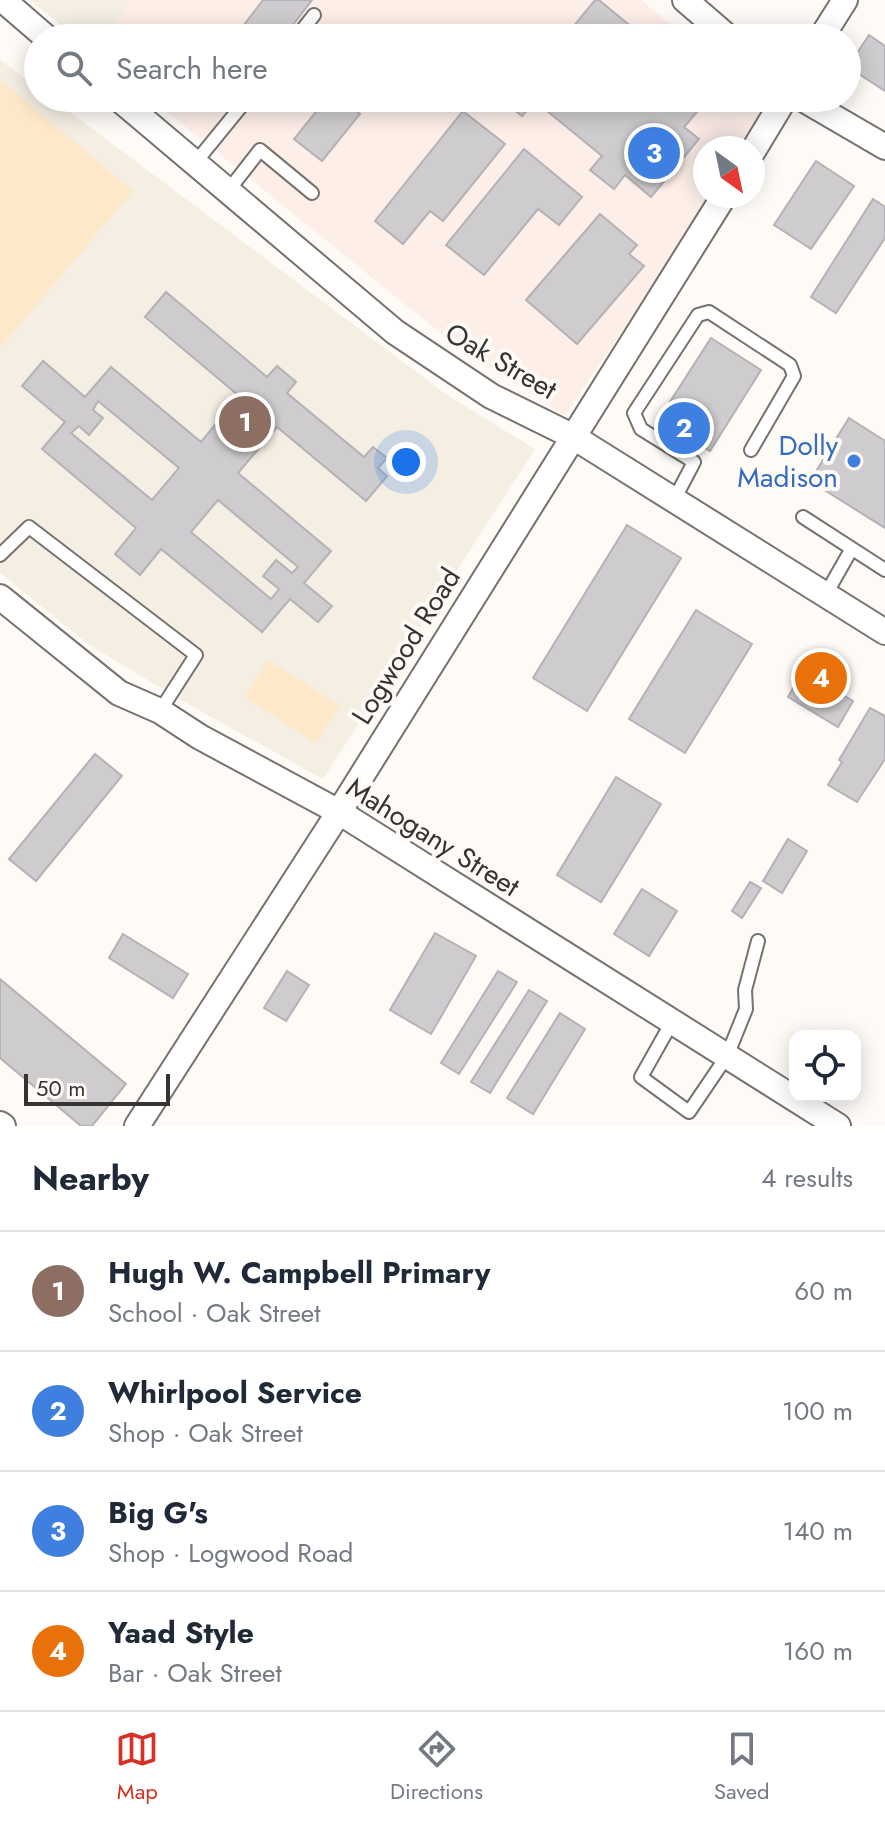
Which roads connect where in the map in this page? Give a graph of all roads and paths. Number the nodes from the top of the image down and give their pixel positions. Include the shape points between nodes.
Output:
1 (3, 0) edge
2 (685, 0) edge
3 (845, 0) edge
4 (314, 15) dead end
5 (31, 24) edge
6 (307, 24) edge
7 (713, 24) edge
8 (830, 24) edge
9 (135, 112) edge
10 (237, 112) edge
11 (777, 112) edge
12 (825, 112) edge
13 (762, 136) edge
14 (885, 147) edge
15 (195, 163) junction
16 (228, 191) junction
17 (312, 193) dead end
18 (716, 208) edge
19 (572, 436) junction
20 (751, 450) dead end
21 (674, 500) junction
22 (803, 517) dead end
23 (851, 550) junction
24 (0, 555) edge
25 (885, 570) edge
26 (826, 594) junction
27 (0, 597) edge
28 (885, 632) edge
29 (160, 711) junction
30 (339, 812) junction
31 (758, 941) dead end
32 (672, 1022) junction
33 (727, 1056) junction
34 (137, 1126) edge
35 (838, 1126) edge

1 - 5 street
2 - 7 street
3 - 8 street
4 - 6 lane
9 - 15 street, Oak Street
10 - 15 lane
11 - 13 street
12 - 14 street
15 - 16 street, Oak Street
16 - 17 lane via 260,150
16 - 19 street, Oak Street via 395,332 491,396
18 - 19 street, Logwood Road
19 - 21 street, Oak Street
19 - 30 street, Logwood Road
20 - 21 lane via 794,376 790,365 709,312 698,315 634,413 641,429 694,462
21 - 26 street, Oak Street
22 - 23 lane
23 - 25 lane
23 - 26 lane
24 - 29 lane via 29,527 196,655
26 - 28 street, Oak Street
27 - 29 street, Mahogany Street via 119,693
29 - 30 street, Mahogany Street
30 - 32 street, Mahogany Street
30 - 34 street, Logwood Road
31 - 33 lane via 745,990 746,1009
32 - 33 street, Mahogany Street
32 - 33 lane via 641,1077 689,1112
33 - 35 street, Mahogany Street

